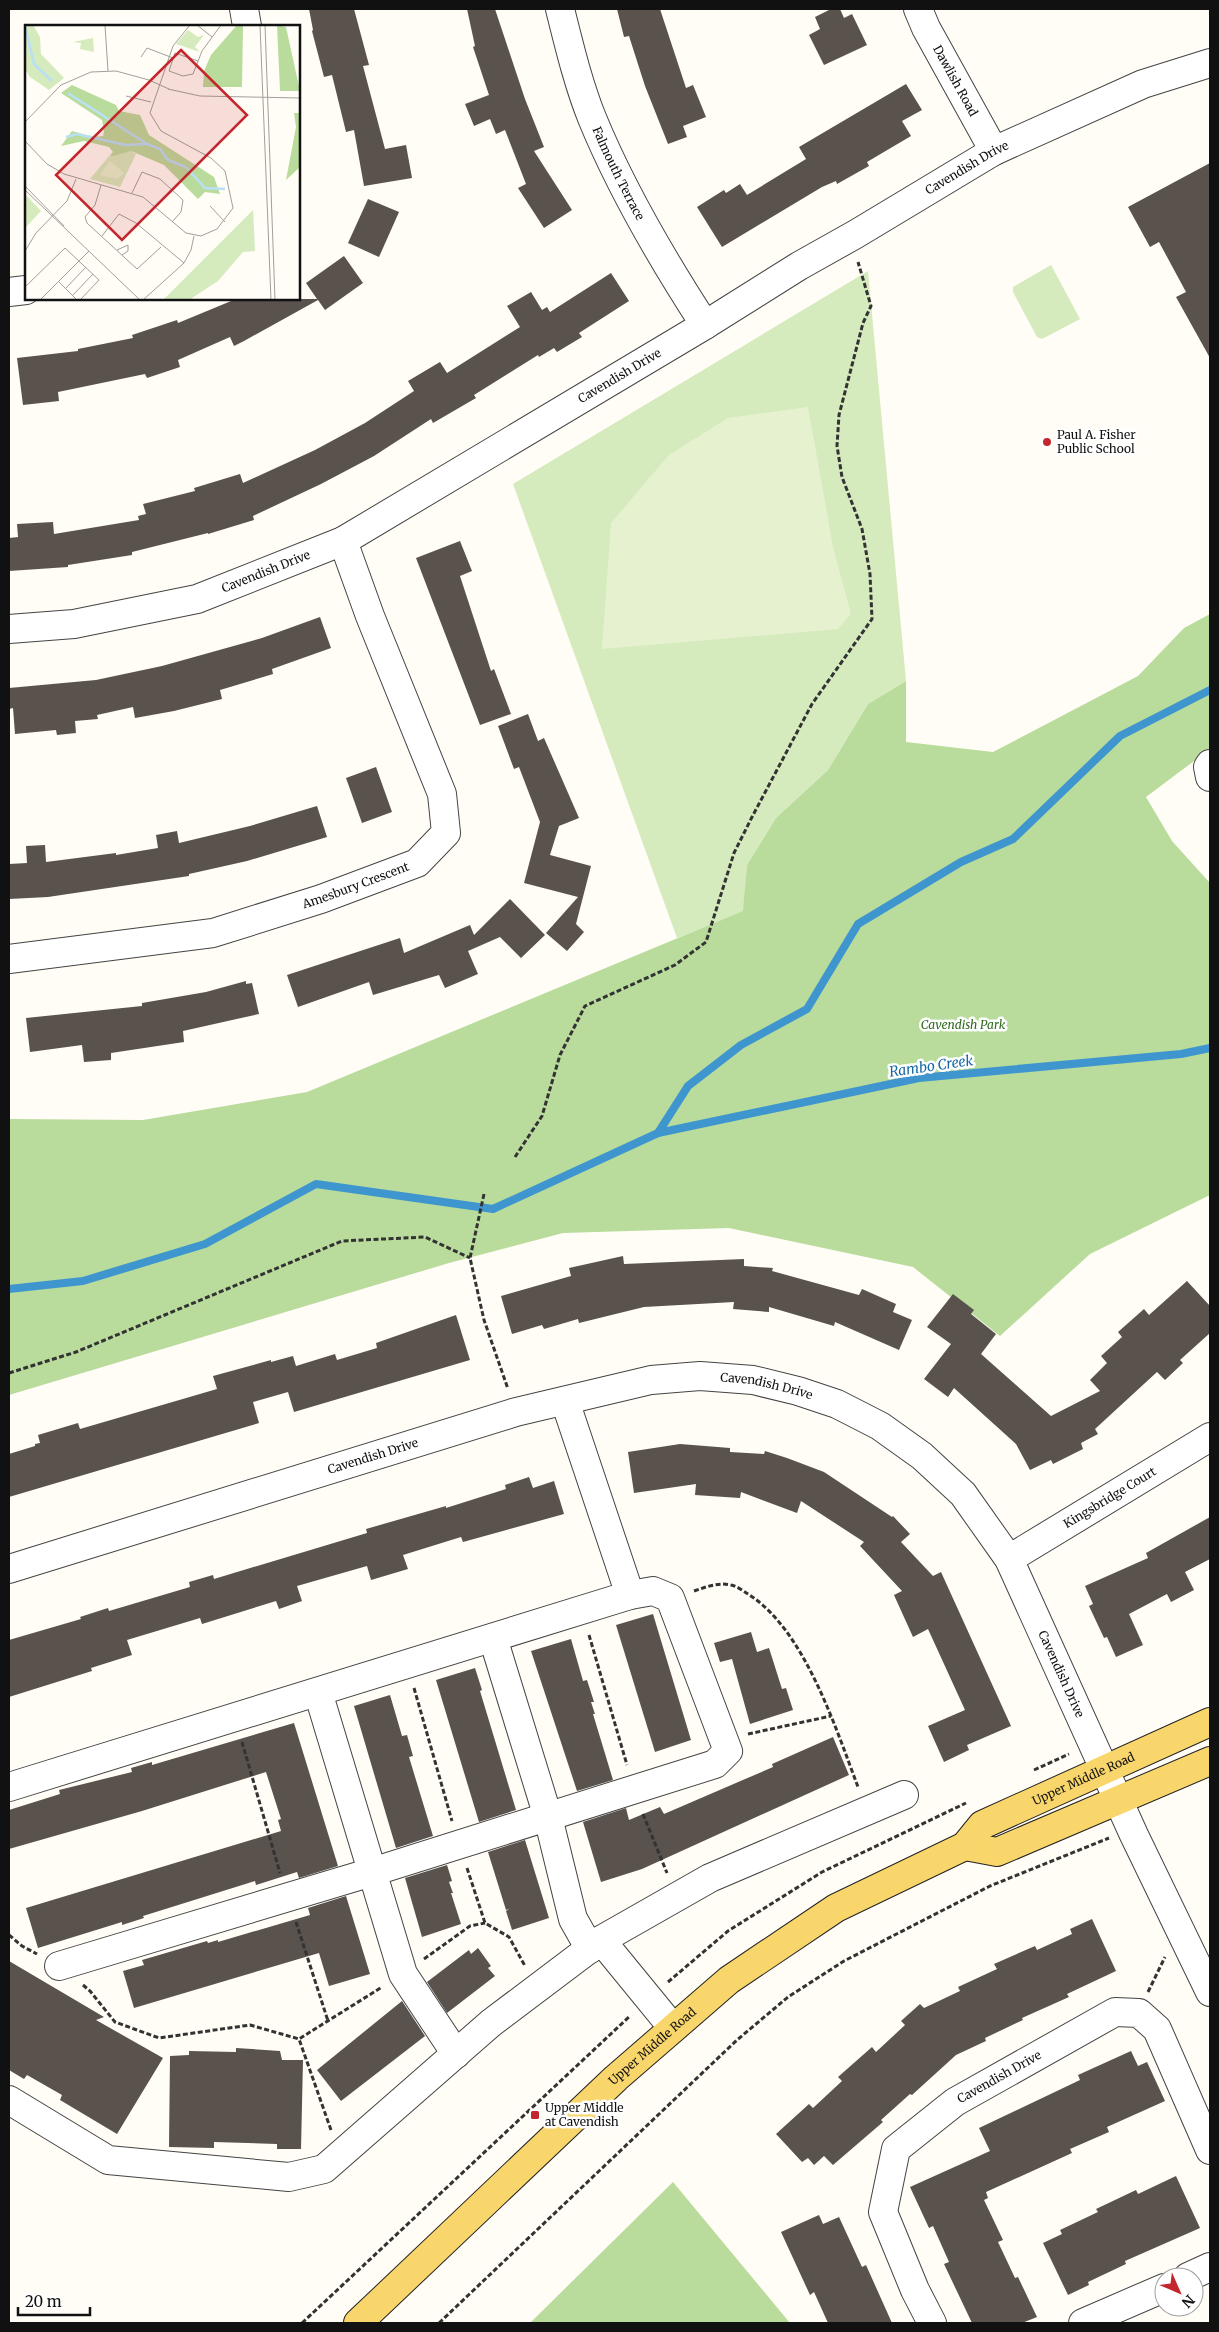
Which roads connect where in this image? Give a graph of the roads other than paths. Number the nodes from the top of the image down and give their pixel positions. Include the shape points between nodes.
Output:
1 (244, 9) edge
2 (560, 9) edge
3 (918, 9) edge
4 (247, 25) edge
5 (1210, 63) edge
6 (994, 151) junction
7 (25, 290) edge
8 (9, 292) edge
9 (705, 324) junction
10 (343, 541) junction
11 (9, 629) edge
12 (1210, 764) edge
13 (1210, 777) edge
14 (9, 959) edge
15 (565, 1401) junction
16 (1210, 1437) edge
17 (1010, 1560) junction
18 (9, 1569) edge
19 (630, 1595) junction
20 (493, 1638) junction
21 (318, 1692) junction
22 (1210, 1722) edge
23 (1210, 1761) edge
24 (1104, 1770) junction
25 (9, 1788) edge
26 (904, 1795) dead end
27 (1120, 1800) junction
28 (548, 1817) junction
29 (965, 1846) junction
30 (372, 1872) junction
31 (596, 1945) junction
32 (59, 1966) road end
33 (1210, 1992) edge
34 (674, 2028) junction
35 (456, 2054) junction
36 (9, 2100) edge
37 (1210, 2150) edge
38 (1154, 2292) edge
39 (358, 2323) edge
40 (932, 2323) edge
41 (1083, 2323) edge

1 - 4 street
2 - 9 street, Falmouth Terrace via 592,117 662,258
3 - 6 street, Dawlish Road
5 - 6 street, Cavendish Drive via 1143,84
6 - 9 street, Cavendish Drive
7 - 8 street
9 - 10 street, Cavendish Drive
10 - 11 street, Cavendish Drive via 197,599 74,624
10 - 14 street, Amesbury Crescent via 442,794 446,833 417,863 322,899 213,933
12 - 13 street
15 - 17 street, Cavendish Drive via 650,1380 700,1376 753,1380 837,1404 880,1426 922,1456 963,1494
15 - 18 street, Cavendish Drive via 516,1412
15 - 19 street
16 - 17 street, Kingsbridge Court
17 - 24 street, Cavendish Drive
19 - 20 street
19 - 28 street via 652,1591 670,1598 728,1751 715,1764
20 - 21 street
20 - 28 street
21 - 25 street
21 - 30 street
22 - 24 main road, Upper Middle Road
23 - 27 main road
24 - 27 street, Cavendish Drive
24 - 29 main road, Upper Middle Road via 982,1825
26 - 31 street via 710,1878
27 - 29 main road via 997,1852
27 - 33 street, Cavendish Drive
28 - 30 street
28 - 31 street via 574,1919
29 - 34 main road, Upper Middle Road via 836,1908 729,1980
30 - 32 street
30 - 35 street via 403,1974
31 - 34 street
31 - 35 street via 491,2023
34 - 39 main road, Upper Middle Road via 616,2078
35 - 36 street via 324,2169 289,2178 108,2160
37 - 40 street, Cavendish Drive via 1157,2029 1139,2013 1115,2012 955,2102 896,2149 884,2212 915,2290
38 - 41 street

